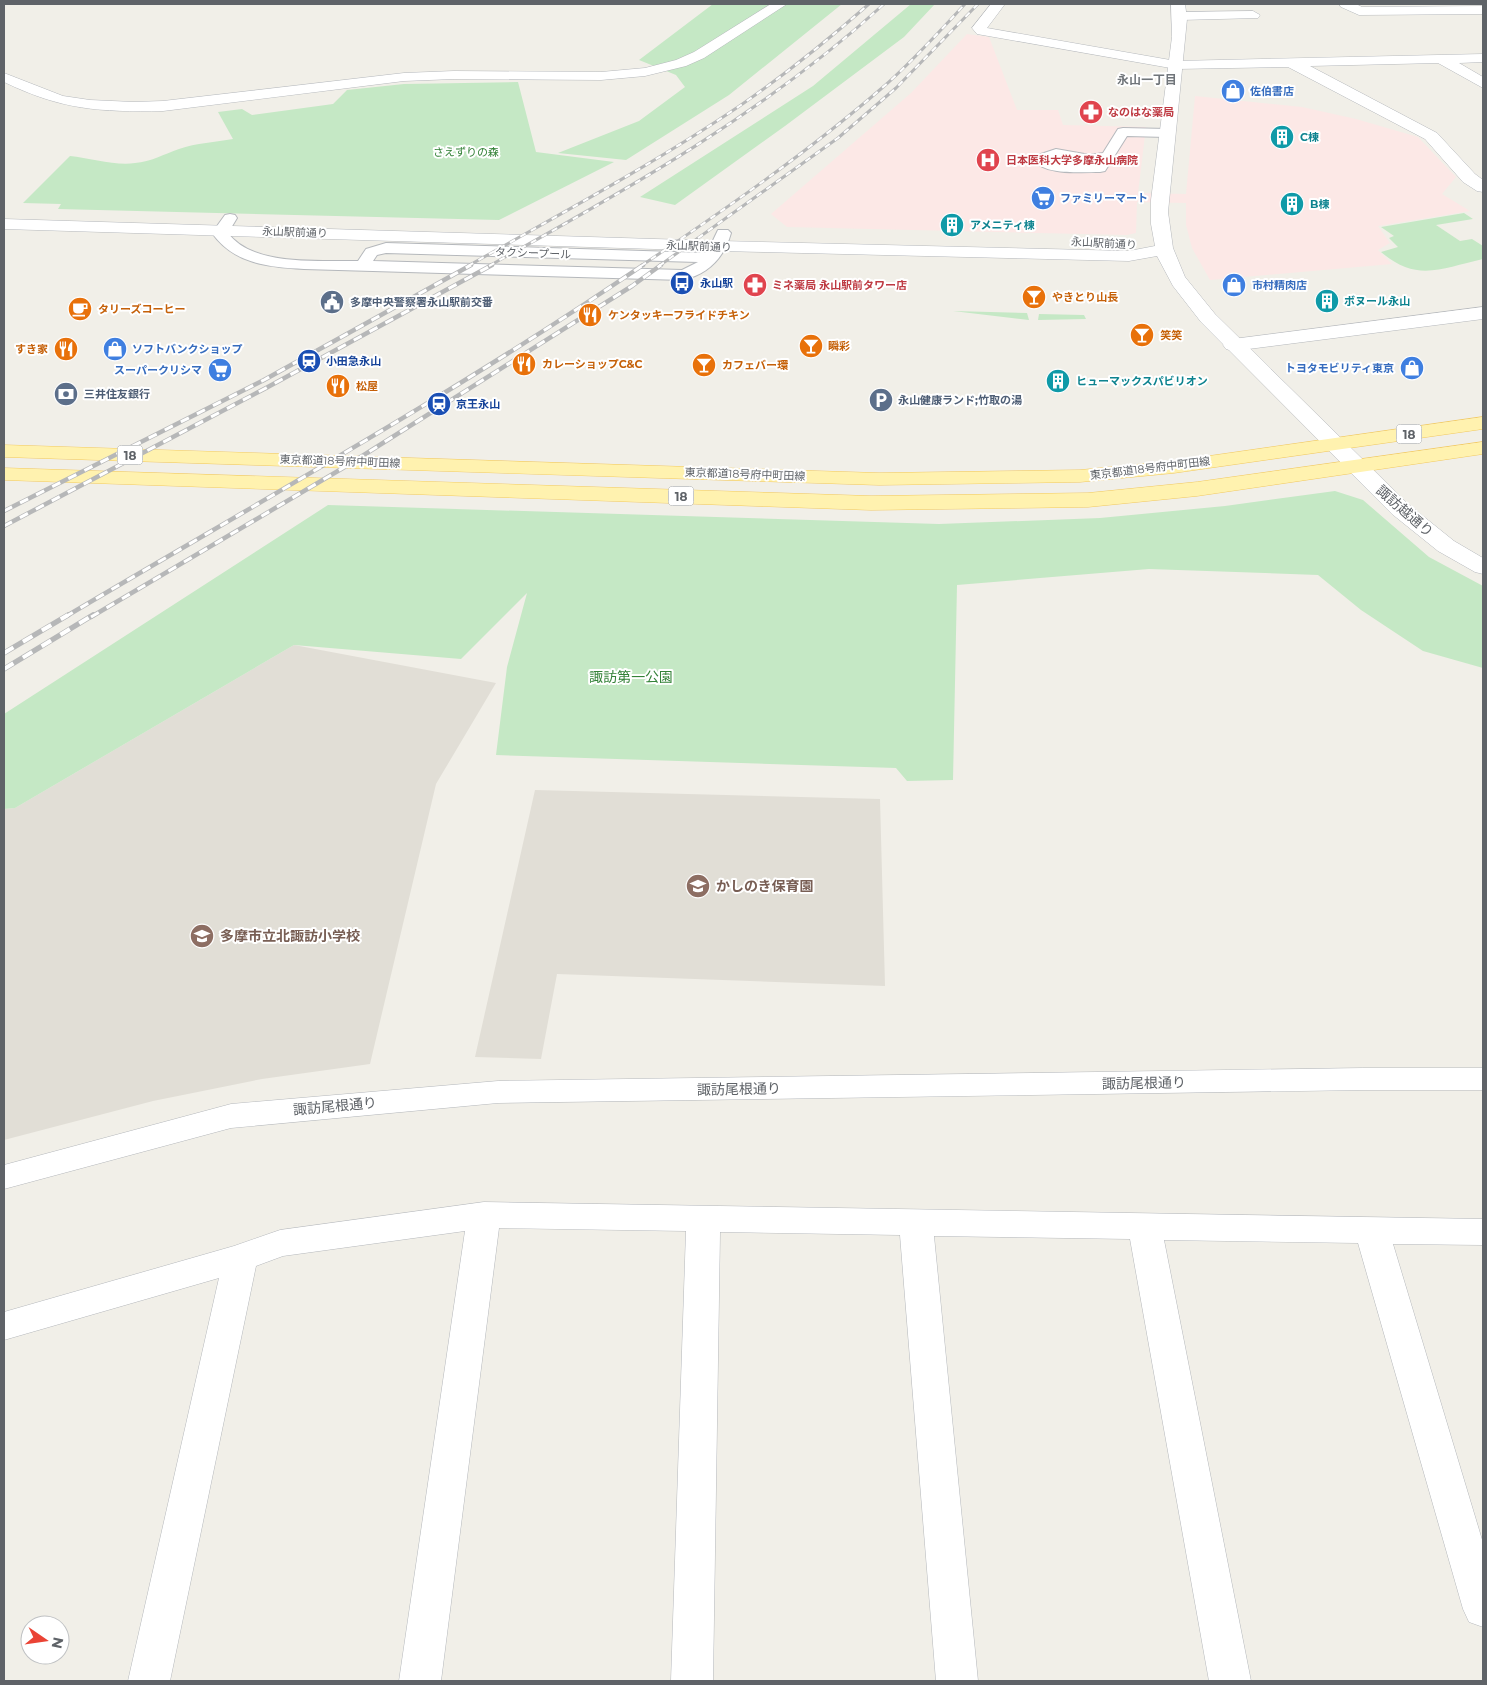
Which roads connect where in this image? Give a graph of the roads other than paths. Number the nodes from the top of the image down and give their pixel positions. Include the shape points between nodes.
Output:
1 (780, 4) edge
2 (998, 4) edge
3 (1346, 4) edge
4 (1179, 10) edge
5 (1483, 10) edge
6 (1253, 15) dead end
7 (1483, 58) edge
8 (1442, 59) junction
9 (1291, 62) junction
10 (1176, 65) junction
11 (4, 77) edge
12 (1483, 83) edge
13 (1167, 133) junction
14 (1108, 156) dead end
15 (1483, 187) edge
16 (4, 212) edge
17 (4, 224) edge
18 (226, 224) junction
19 (718, 246) junction
20 (1164, 249) junction
21 (1483, 313) edge
22 (1233, 345) junction
23 (1483, 423) edge
24 (1334, 444) junction
25 (1483, 448) edge
26 (4, 450) edge
27 (1357, 467) junction
28 (4, 474) edge
29 (1483, 567) edge
30 (1483, 1080) edge
31 (4, 1177) edge
32 (484, 1215) junction
33 (703, 1218) junction
34 (916, 1222) junction
35 (1145, 1228) junction
36 (1372, 1231) junction
37 (1483, 1232) edge
38 (241, 1258) junction
39 (4, 1326) edge
40 (1483, 1609) edge
41 (149, 1681) edge
42 (420, 1681) edge
43 (692, 1681) edge
44 (957, 1681) edge
45 (1230, 1681) edge

1 - 11 street via 699,55 668,67 626,75 404,77 163,106 115,107 60,100
2 - 10 street via 979,28 982,31
3 - 5 street via 1359,11
4 - 6 street
4 - 10 street, 諏訪越通り
7 - 8 street
8 - 9 street
8 - 12 street
9 - 10 street
9 - 15 street via 1431,136 1469,178
10 - 13 street, 諏訪越通り
13 - 14 lane via 1123,132
13 - 20 street, 諏訪越通り via 1158,220
16 - 18 street, 永山駅前通り
17 - 18 street, 永山駅前通り
18 - 19 street, 永山駅前通り
18 - 19 lane via 220,233 226,243 240,252 289,264 683,275 693,273
19 - 20 street, 永山駅前通り via 963,245 1129,256
20 - 22 street, 諏訪越通り via 1189,296
21 - 22 street
22 - 24 street, 諏訪越通り
23 - 24 main road, 東京都道18号府中町田線 / 18
24 - 26 main road, 東京都道18号府中町田線 / 18 via 1080,476 972,479 879,479
24 - 27 street, 諏訪越通り
25 - 27 main road, 東京都道18号府中町田線 / 18
27 - 28 main road, 東京都道18号府中町田線 / 18 via 1088,500 973,503 871,503
27 - 29 street, 諏訪越通り via 1400,509 1446,546
30 - 31 street, 諏訪尾根通り via 498,1092 231,1116
32 - 33 street
32 - 38 street via 280,1243
32 - 42 street
33 - 34 street
33 - 43 street
34 - 35 street
34 - 44 street
35 - 36 street
35 - 45 street
36 - 37 street
36 - 40 street
38 - 39 street
38 - 41 street

